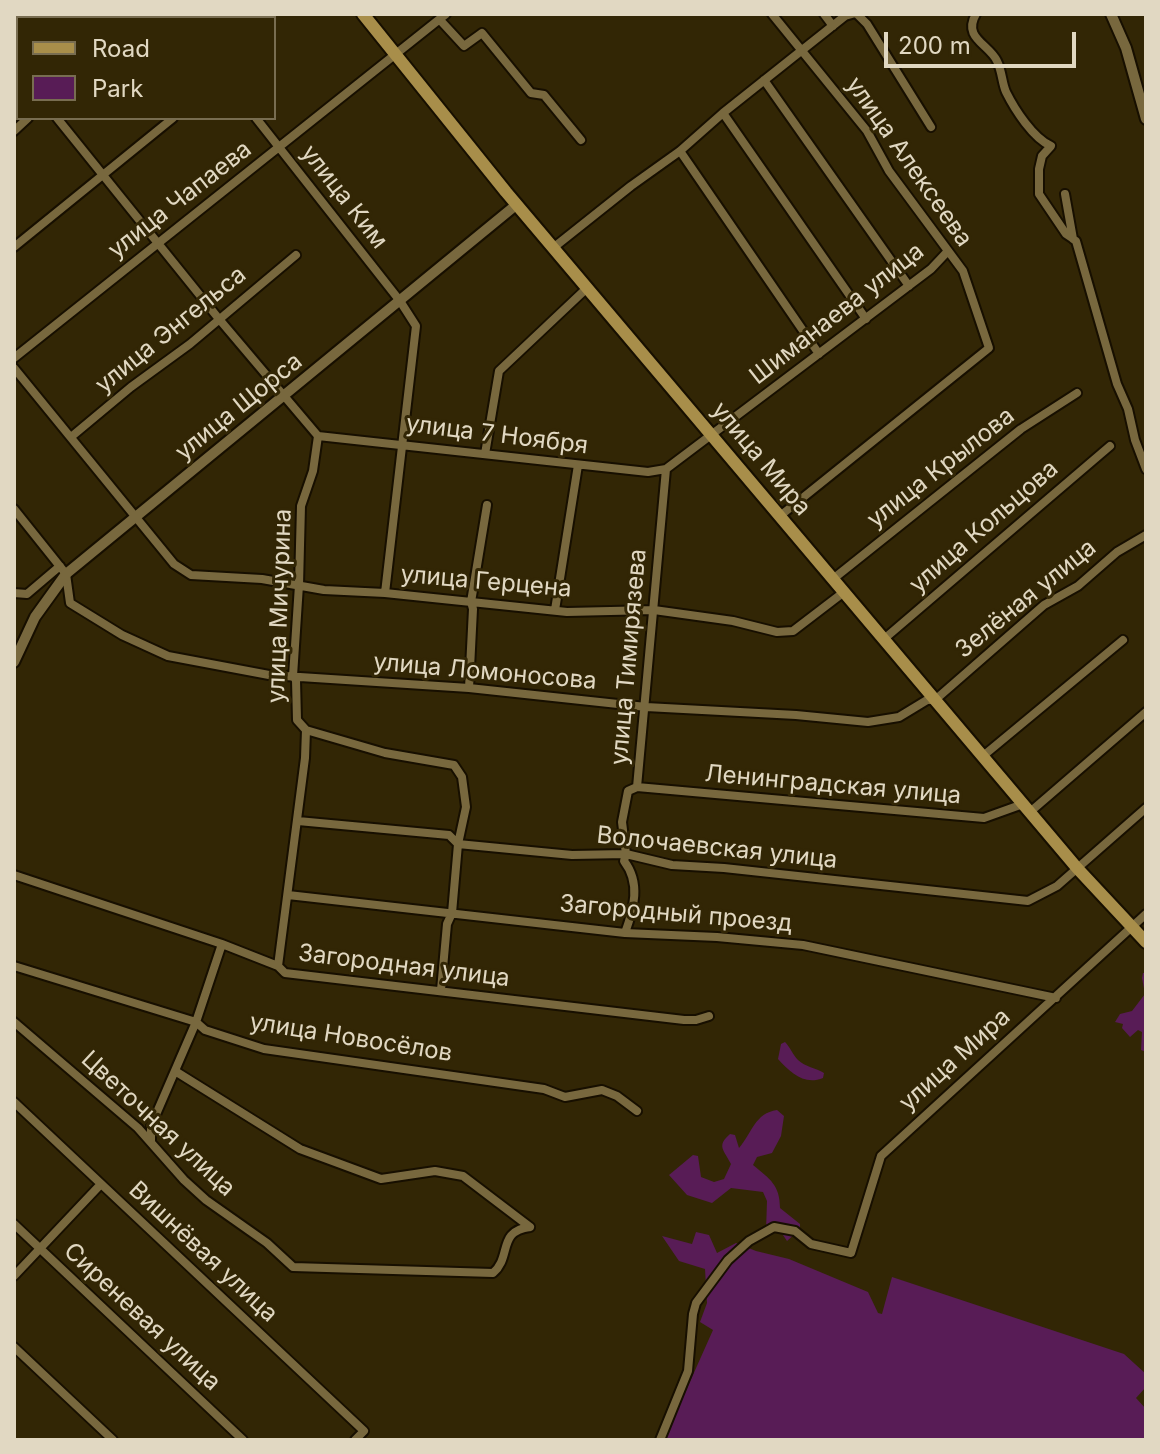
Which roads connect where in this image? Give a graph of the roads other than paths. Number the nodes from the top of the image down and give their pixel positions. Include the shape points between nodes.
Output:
1 (363, 14) edge
2 (772, 14) edge
3 (824, 14) edge
4 (854, 14) edge
5 (976, 14) edge
6 (1111, 14) edge
7 (443, 17) edge
8 (833, 26) junction
9 (803, 51) junction
10 (396, 56) junction
11 (764, 80) junction
12 (723, 113) junction
13 (1146, 119) edge
14 (59, 120) edge
15 (171, 120) edge
16 (258, 120) edge
17 (931, 127) dead end
18 (581, 140) dead end
19 (279, 147) junction
20 (680, 151) junction
21 (103, 175) junction
22 (1065, 194) dead end
23 (516, 205) junction
24 (1073, 239) junction
25 (158, 242) junction
26 (14, 247) edge
27 (553, 248) junction
28 (947, 252) junction
29 (296, 255) dead end
30 (909, 286) junction
31 (587, 288) junction
32 (400, 301) junction
33 (219, 319) junction
34 (866, 319) junction
35 (819, 354) junction
36 (14, 358) edge
37 (14, 368) edge
38 (1077, 393) dead end
39 (285, 395) junction
40 (318, 436) junction
41 (713, 436) junction
42 (71, 437) junction
43 (403, 444) junction
44 (1110, 446) dead end
45 (485, 454) junction
46 (578, 465) junction
47 (666, 469) junction
48 (1146, 469) edge
49 (487, 505) dead end
50 (14, 509) edge
51 (780, 516) junction
52 (136, 517) junction
53 (1146, 535) edge
54 (63, 570) junction
55 (833, 579) junction
56 (299, 585) junction
57 (844, 592) junction
58 (14, 593) edge
59 (385, 593) junction
60 (471, 602) junction
61 (555, 610) junction
62 (654, 610) junction
63 (884, 639) junction
64 (1123, 640) dead end
65 (14, 662) edge
66 (293, 676) junction
67 (469, 688) junction
68 (935, 700) junction
69 (646, 707) junction
70 (1146, 712) edge
71 (306, 730) junction
72 (983, 756) junction
73 (637, 787) junction
74 (1027, 808) junction
75 (1146, 808) edge
76 (298, 821) junction
77 (458, 844) junction
78 (626, 854) junction
79 (1077, 868) junction
80 (14, 875) edge
81 (288, 895) junction
82 (452, 913) junction
83 (1146, 914) edge
84 (1132, 926) junction
85 (625, 933) junction
86 (1146, 942) edge
87 (222, 944) junction
88 (14, 966) edge
89 (278, 966) junction
90 (441, 990) junction
91 (1056, 998) junction
92 (709, 1016) dead end
93 (14, 1022) edge
94 (196, 1022) junction
95 (175, 1071) junction
96 (14, 1102) edge
97 (637, 1111) dead end
98 (151, 1126) junction
99 (138, 1128) junction
100 (151, 1141) junction
101 (101, 1184) junction
102 (14, 1224) edge
103 (40, 1248) junction
104 (14, 1276) edge
105 (14, 1347) edge
106 (113, 1440) edge
107 (243, 1440) edge
108 (355, 1440) edge
109 (660, 1440) edge

1 - 10 main road, улица Мира
2 - 9 street, улица Алексеева
3 - 8 street
4 - 8 street
4 - 17 street via 867,24
5 - 24 street via 973,34 996,59 1006,92 1024,120 1051,146 1042,156 1039,194
6 - 13 street
7 - 10 street, улица Чапаева
7 - 18 street via 464,46 482,33 531,93 544,95
8 - 9 street
9 - 11 street
9 - 28 street, улица Алексеева via 867,131
10 - 19 street, улица Чапаева
10 - 23 main road, улица Мира
11 - 12 street
11 - 30 street
12 - 20 street
12 - 34 street
14 - 21 street
15 - 21 street
16 - 19 street, улица Ким
19 - 25 street, улица Чапаева
19 - 32 street, улица Ким
20 - 27 street
20 - 35 street
21 - 25 street
21 - 26 street
22 - 24 street
23 - 27 main road, улица Мира
23 - 32 street, улица Щорса
24 - 48 street
25 - 33 street
25 - 36 street, улица Чапаева
27 - 31 main road, улица Мира
28 - 30 street, Шиманаева улица
28 - 51 street, улица Алексеева via 963,271 989,348
29 - 33 street, улица Энгельса
30 - 34 street, Шиманаева улица
31 - 41 main road, улица Мира
31 - 45 street via 499,371
32 - 39 street, улица Щорса
32 - 43 street, улица Ким via 416,326
33 - 39 street
33 - 42 street, улица Энгельса
34 - 35 street, Шиманаева улица
35 - 41 street, Шиманаева улица
37 - 42 street, улица Герцена
38 - 55 street, улица Крылова via 1021,429
39 - 40 street
39 - 52 street, улица Щорса
40 - 43 street, улица 7 Ноября
40 - 56 street, улица Мичурина via 301,506
41 - 47 street
41 - 51 main road, улица Мира
42 - 52 street, улица Герцена
43 - 45 street, улица 7 Ноября
43 - 59 street, улица Ким
44 - 63 street, улица Кольцова
45 - 46 street, улица 7 Ноября
46 - 47 street, улица 7 Ноября
46 - 61 street
47 - 62 street, улица Тимирязева
49 - 60 street
50 - 54 street
51 - 55 main road, улица Мира
52 - 54 street, улица Щорса
52 - 56 street, улица Герцена via 174,564 191,575
53 - 68 street, Зелёная улица via 1044,605
54 - 58 street via 27,594
54 - 65 street, улица Щорса
54 - 66 street, улица Ломоносова via 70,603 122,635 168,656
55 - 57 main road, улица Мира
56 - 59 street, улица Герцена
56 - 66 street, улица Мичурина
57 - 62 street, улица Герцена via 793,631
57 - 63 main road, улица Мира
59 - 60 street, улица Герцена
60 - 61 street, улица Герцена
60 - 67 street
61 - 62 street, улица Герцена
62 - 69 street, улица Тимирязева
63 - 68 main road, улица Мира
64 - 72 street
66 - 67 street, улица Ломоносова
66 - 71 street, улица Мичурина via 297,720
67 - 69 street, улица Ломоносова
68 - 69 street, улица Ломоносова via 899,717 868,722
68 - 72 main road, улица Мира
69 - 73 street, улица Тимирязева
70 - 74 street, Ленинградская улица
71 - 76 street, улица Мичурина
71 - 77 street via 385,753 454,765 462,777 466,807
72 - 74 main road, улица Мира
73 - 74 street, Ленинградская улица via 984,818
73 - 78 street, улица Тимирязева via 628,791 622,822
74 - 79 main road, улица Мира
75 - 79 street, Волочаевская улица
76 - 77 street, Волочаевская улица via 449,835
76 - 81 street, улица Мичурина
77 - 78 street, Волочаевская улица via 572,855
77 - 82 street
78 - 79 street, Волочаевская улица via 672,865 1028,901
78 - 85 street, улица Тимирязева via 636,891
79 - 84 main road, улица Мира
80 - 87 street, Загородная улица
81 - 82 street, Загородный проезд
81 - 89 street, улица Мичурина
82 - 85 street, Загородный проезд
82 - 90 street
83 - 84 street
84 - 86 main road, улица Мира
84 - 91 street, улица Мира
85 - 91 street, Загородный проезд via 803,945
87 - 89 street, Загородная улица
87 - 94 street
88 - 94 street, улица Новосёлов
89 - 90 street, Загородная улица via 285,973
90 - 92 street, Загородная улица via 684,1020
91 - 109 street, улица Мира via 881,1156 851,1253 811,1244 795,1231 774,1227 728,1260 696,1303 688,1371
93 - 99 street, Цветочная улица
94 - 95 street
94 - 97 street, улица Новосёлов via 205,1030 264,1049 544,1089 565,1097 602,1090
95 - 98 street
95 - 100 street, Цветочная улица via 300,1149 381,1179 435,1171 463,1176 530,1227 518,1228 507,1240 501,1267 493,1273 293,1267 206,1200
96 - 101 street, Вишнёвая улица
98 - 99 street
98 - 100 street
99 - 100 street, Цветочная улица
101 - 103 street
101 - 108 street, Вишнёвая улица via 364,1431
102 - 103 street, Сиреневая улица
103 - 104 street
103 - 107 street, Сиреневая улица
105 - 106 street

